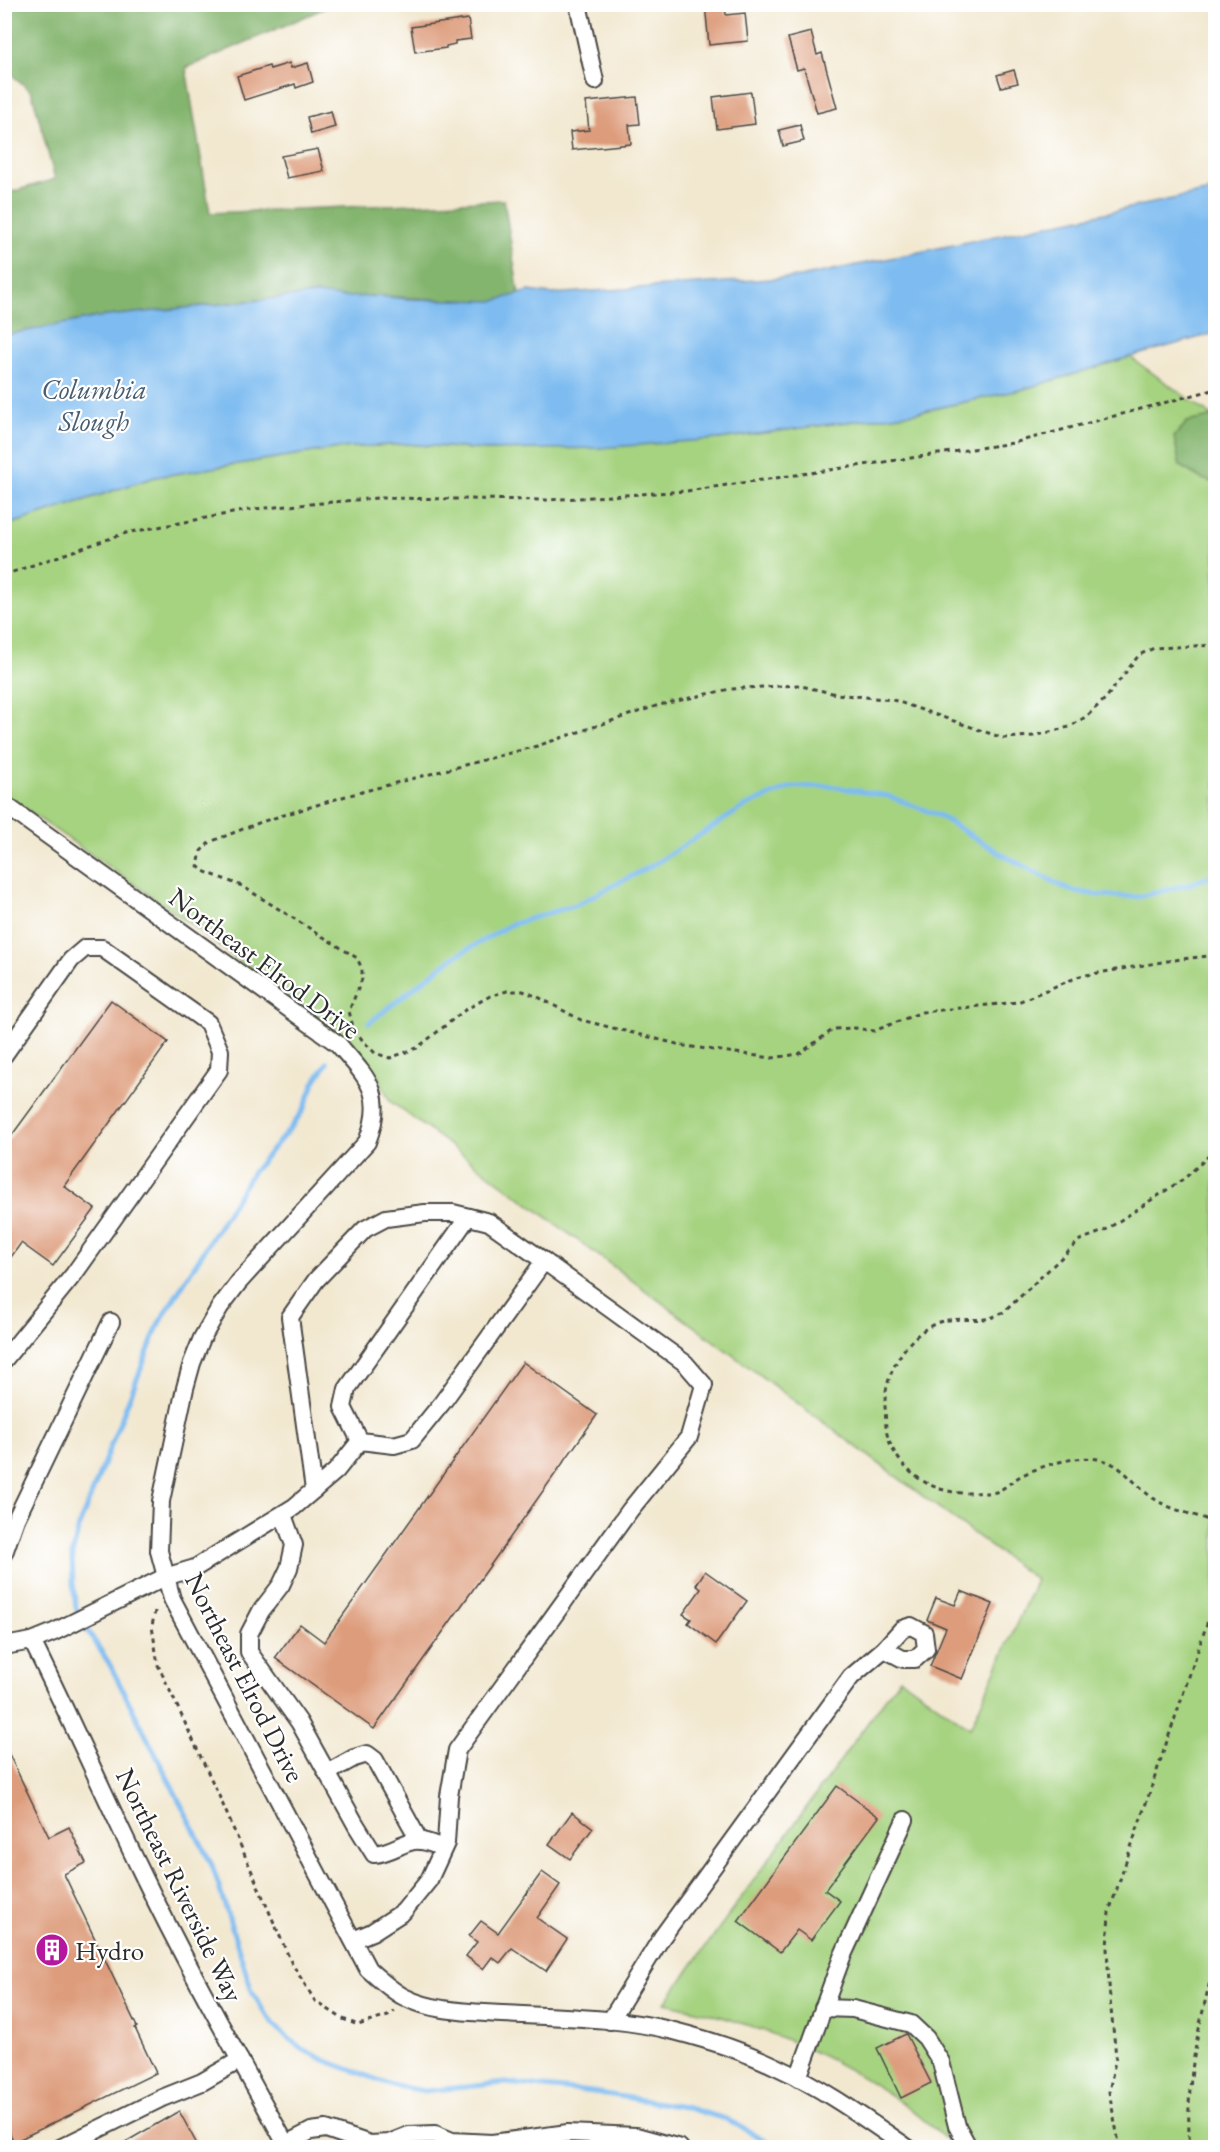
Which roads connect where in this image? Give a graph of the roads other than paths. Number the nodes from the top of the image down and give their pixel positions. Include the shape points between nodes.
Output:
1 (578, 4) edge
2 (595, 81) dead end
3 (4, 804) edge
4 (4, 1055) edge
5 (468, 1217) junction
6 (544, 1261) junction
7 (111, 1322) dead end
8 (4, 1360) edge
9 (360, 1441) junction
10 (314, 1490) junction
11 (283, 1515) junction
12 (4, 1553) edge
13 (165, 1577) junction
14 (32, 1641) junction
15 (4, 1646) edge
16 (884, 1649) dead end
17 (327, 1773) junction
18 (905, 1820) dead end
19 (419, 1840) junction
20 (443, 1848) junction
21 (353, 1940) junction
22 (823, 2008) junction
23 (610, 2021) junction
24 (240, 2060) junction
25 (798, 2078) junction
26 (287, 2146) edge
27 (60, 2148) edge
28 (680, 2148) edge
29 (908, 2148) edge
30 (969, 2148) edge

1 - 2 street
3 - 13 street, Northeast Elrod Drive via 338,1044 372,1087 375,1098 376,1113 367,1142 239,1281 202,1338 185,1388 161,1501 159,1551
4 - 8 street via 71,960 85,948 102,948 208,1023 220,1051 219,1070 74,1274
5 - 6 street via 489,1222
5 - 9 street via 347,1389 343,1407
5 - 10 street via 453,1213 416,1214 386,1218 365,1229 316,1281 290,1317
6 - 9 street via 412,1440 394,1445
6 - 20 street via 685,1363 704,1385 689,1437 457,1750
7 - 12 street via 34,1479
9 - 10 street via 336,1471
10 - 11 street
11 - 13 street via 195,1568
11 - 17 street via 294,1545 289,1568 249,1634 249,1652 299,1722
13 - 14 street
13 - 21 street, Northeast Elrod Drive via 172,1599
14 - 15 street
14 - 24 street, Northeast Riverside Way via 141,1871
16 - 23 street via 852,1677 776,1780 662,1937
17 - 19 street via 374,1854 386,1854
17 - 19 street via 367,1754 375,1760
18 - 22 street
19 - 20 street
20 - 21 street via 429,1880 403,1912
21 - 23 street, Northeast Elrod Drive via 368,1970 405,1997 424,2004 460,2011
22 - 25 street
22 - 30 street via 853,2009 911,2024 926,2038 941,2062 957,2126
23 - 25 street, Northeast Elrod Drive via 672,2031 742,2051
24 - 26 street, Northeast Riverside Way
24 - 27 street via 202,2082
25 - 29 street, Northeast Elrod Drive
26 - 28 street via 311,2131 326,2129 370,2144 389,2144 409,2135 435,2134 452,2140 492,2143 568,2133 636,2136

